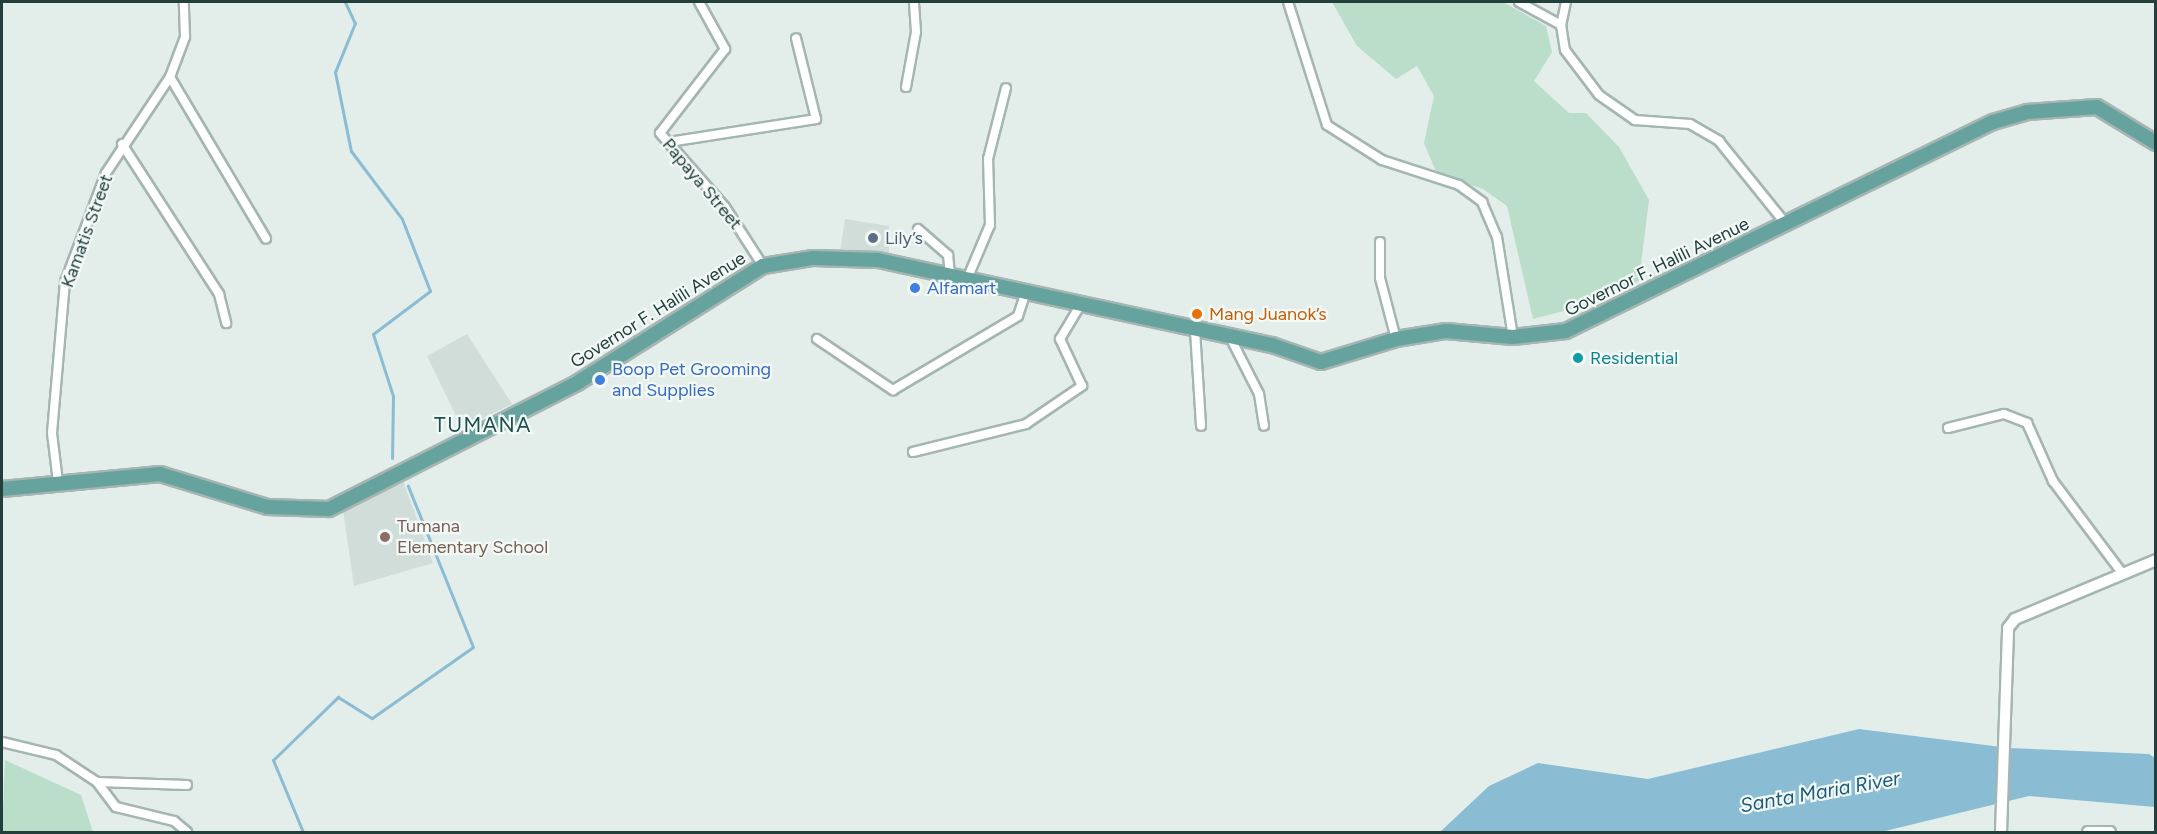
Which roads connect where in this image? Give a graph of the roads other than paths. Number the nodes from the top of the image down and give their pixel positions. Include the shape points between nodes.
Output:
1 (184, 2) edge
2 (699, 2) edge
3 (914, 2) edge
4 (1288, 2) edge
5 (1520, 2) edge
6 (1566, 2) edge
7 (1561, 25) junction
8 (796, 38) dead end
9 (170, 76) junction
10 (906, 87) dead end
11 (1006, 88) dead end
12 (669, 142) junction
13 (2156, 143) edge
14 (122, 144) junction
15 (1786, 224) junction
16 (918, 229) dead end
17 (266, 239) dead end
18 (1380, 242) dead end
19 (763, 266) junction
20 (950, 274) junction
21 (968, 278) junction
22 (1025, 294) junction
23 (1079, 307) junction
24 (226, 323) dead end
25 (1195, 330) junction
26 (1230, 337) junction
27 (1513, 337) junction
28 (818, 339) dead end
29 (1396, 339) junction
30 (1201, 426) dead end
31 (1264, 426) dead end
32 (1948, 428) dead end
33 (913, 452) dead end
34 (58, 482) junction
35 (2, 489) edge
36 (2156, 560) edge
37 (2122, 573) junction
38 (2, 742) edge
39 (97, 782) junction
40 (186, 785) dead end
41 (2001, 828) edge
42 (187, 832) edge
43 (2088, 832) edge
44 (2110, 832) edge

1 - 9 street, Kamatis Street via 185,36
2 - 12 street, Papaya Street via 725,49 660,134
3 - 10 street via 916,32
4 - 27 street via 1327,125 1382,160 1460,185 1482,202 1497,237
5 - 7 street
6 - 7 street
7 - 15 street via 1565,51 1599,96 1635,120 1690,124 1719,141
8 - 12 street via 816,119
9 - 14 street, Kamatis Street
9 - 17 street
11 - 21 street via 988,159 990,225
12 - 19 street, Papaya Street via 725,207
13 - 15 main road, Governor F. Halili Avenue via 2097,107 2027,112 1992,122
14 - 24 street via 219,294
14 - 34 street, Kamatis Street via 65,282 52,433
15 - 27 main road, Governor F. Halili Avenue via 1592,321 1547,335
16 - 20 street via 948,255
18 - 29 street via 1380,278
19 - 20 main road, Governor F. Halili Avenue via 813,258 878,260
19 - 34 main road, Governor F. Halili Avenue via 577,383 329,509 267,507 160,474
20 - 21 main road, Governor F. Halili Avenue
21 - 22 main road, Governor F. Halili Avenue
22 - 23 main road, Governor F. Halili Avenue
22 - 28 street via 1018,316 894,390
23 - 25 main road, Governor F. Halili Avenue
23 - 33 street via 1060,339 1083,386 1026,424
25 - 26 main road, Governor F. Halili Avenue
25 - 30 street
26 - 29 main road, Governor F. Halili Avenue via 1321,362
26 - 31 street via 1259,394
27 - 29 main road, Governor F. Halili Avenue via 1446,331
32 - 37 street via 2004,414 2027,423 2053,481
34 - 35 main road, Governor F. Halili Avenue
36 - 37 street
37 - 41 street via 2015,619 2005,642
38 - 39 street via 56,755
39 - 40 street
39 - 42 street via 116,807 174,820
43 - 44 street

